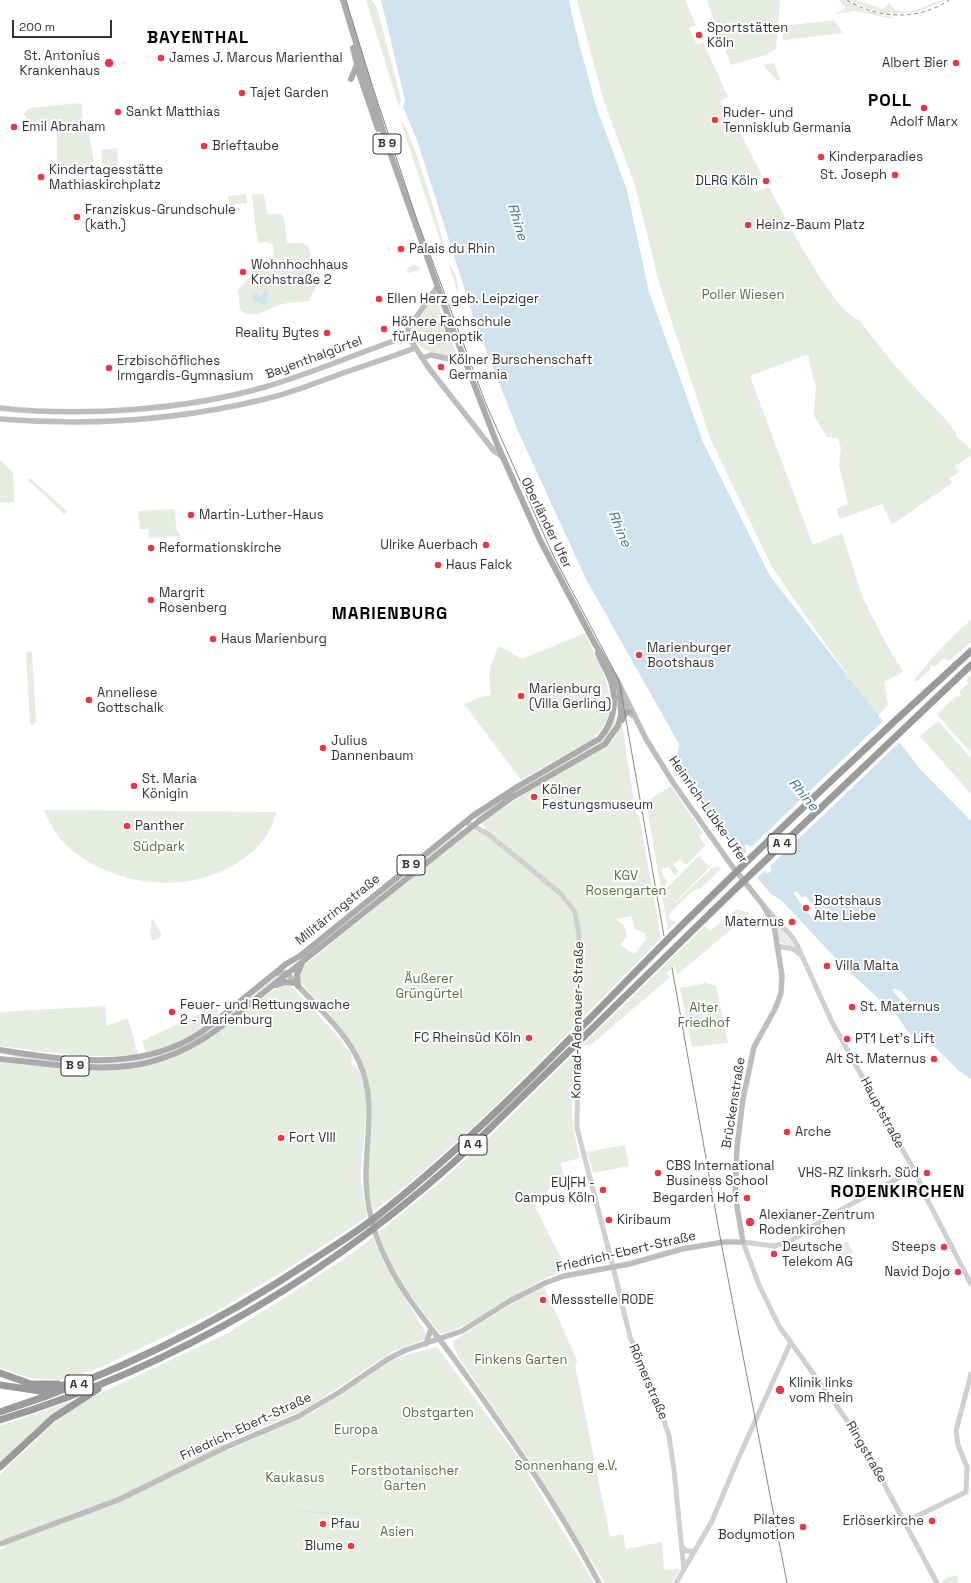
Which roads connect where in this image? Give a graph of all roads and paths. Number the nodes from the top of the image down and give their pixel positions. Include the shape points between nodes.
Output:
1 (339, 0) edge
2 (343, 0) edge
3 (357, 65) junction
4 (351, 79) dead end
5 (436, 288) junction
6 (448, 324) junction
7 (408, 336) junction
8 (415, 348) junction
9 (422, 358) junction
10 (463, 362) junction
11 (467, 368) junction
12 (287, 380) junction
13 (278, 383) junction
14 (291, 391) junction
15 (282, 394) junction
16 (0, 408) edge
17 (15, 409) junction
18 (0, 419) edge
19 (14, 420) junction
20 (502, 457) junction
21 (595, 644) junction
22 (971, 651) edge
23 (971, 665) edge
24 (617, 681) junction
25 (614, 689) junction
26 (620, 698) junction
27 (629, 712) junction
28 (639, 725) junction
29 (618, 726) junction
30 (466, 822) junction
31 (473, 825) junction
32 (763, 905) junction
33 (777, 946) junction
34 (803, 957) junction
35 (301, 959) junction
36 (276, 973) junction
37 (287, 974) junction
38 (296, 984) junction
39 (271, 987) junction
40 (0, 1050) edge
41 (0, 1059) edge
42 (913, 1170) junction
43 (743, 1242) junction
44 (614, 1267) junction
45 (971, 1284) edge
46 (431, 1329) junction
47 (450, 1336) junction
48 (439, 1340) junction
49 (426, 1344) junction
50 (790, 1344) junction
51 (155, 1351) junction
52 (448, 1351) junction
53 (0, 1373) edge
54 (93, 1374) junction
55 (971, 1374) edge
56 (114, 1378) junction
57 (0, 1385) edge
58 (0, 1412) edge
59 (0, 1420) edge
60 (0, 1467) edge
61 (905, 1522) junction
62 (0, 1544) edge
63 (682, 1547) junction
64 (695, 1551) junction
65 (684, 1570) junction
66 (599, 1583) edge
67 (676, 1583) edge
68 (937, 1583) edge

1 - 3 main road, B 9
2 - 5 main road, B 9 via 386,141
3 - 4 main road
3 - 5 main road, B 9
5 - 6 main road, B 9
5 - 7 main road via 408,329
6 - 10 main road, Oberländer Ufer / B 9
6 - 11 main road, Oberländer Ufer / B 9
7 - 8 main road
7 - 12 main road, Bayenthalgürtel
8 - 9 main road
8 - 14 main road, Bayenthalgürtel
9 - 10 main road via 431,355
9 - 20 main road via 494,451
10 - 11 main road, Oberländer Ufer / B 9
11 - 20 main road, Oberländer Ufer / B 9
12 - 13 main road, Bayenthalgürtel
12 - 14 main road
13 - 15 main road via 277,390
13 - 17 main road, Bayenthalgürtel via 225,397 172,405 82,411
14 - 15 main road, Bayenthalgürtel
15 - 19 main road, Bayenthalgürtel via 173,416 88,421
16 - 17 main road, Bayenthalgürtel
17 - 19 main road
18 - 19 main road, Bayenthalgürtel
20 - 21 main road, Oberländer Ufer / B 9 via 540,540
21 - 24 main road, Oberländer Ufer / B 9
21 - 25 main road, Militärringstraße / B 9
22 - 51 highway, A 4 via 720,888 555,1054 446,1158 382,1213 263,1293
23 - 56 highway, A 4 via 456,1161 384,1222 324,1264 241,1316 166,1355
24 - 26 main road, B 9
24 - 28 main road, Heinrich-Lübke-Ufer
25 - 26 main road, Heinrich-Lübke-Ufer
25 - 30 main road, Militärringstraße / B 9 via 612,719 599,739 517,787
26 - 27 main road, Heinrich-Lübke-Ufer
26 - 29 main road, B 9
27 - 28 main road, Heinrich-Lübke-Ufer
27 - 29 main road, B 9 via 625,713
28 - 32 main road, Heinrich-Lübke-Ufer via 687,804
29 - 31 main road, Militärringstraße / B 9 via 605,744 511,798
30 - 31 street, Konrad-Adenauer-Straße
30 - 35 main road, Militärringstraße / B 9
31 - 35 main road, Militärringstraße / B 9
31 - 44 street, Konrad-Adenauer-Straße via 513,853 551,886 569,902 576,916 579,935 576,1122
32 - 33 main road, Brückenstraße via 774,925
32 - 34 street, Hauptstraße via 792,937
33 - 34 street via 793,949
33 - 43 main road, Brückenstraße via 782,976 781,993 754,1047 739,1121 735,1195
34 - 42 street, Hauptstraße via 832,1022
35 - 36 main road, Militärringstraße / B 9
35 - 37 main road, Militärringstraße / B 9
35 - 38 main road
36 - 37 main road
36 - 40 main road, Militärringstraße / B 9 via 201,1032 156,1054 124,1060 107,1060
37 - 38 main road
37 - 39 main road, Militärringstraße / B 9
38 - 39 main road, B 9 via 284,982
38 - 46 main road via 346,1039 364,1072 370,1105 366,1178 378,1240 388,1263
39 - 41 main road, Militärringstraße / B 9 via 203,1040 180,1052 149,1063 106,1068
42 - 43 street via 826,1218 789,1242 775,1246
42 - 45 street, Hauptstraße
43 - 44 main road, Friedrich-Ebert-Straße via 682,1249
43 - 50 street, Ringstraße via 764,1296
44 - 47 main road, Friedrich-Ebert-Straße via 564,1276 545,1283
44 - 63 street, Römerstraße via 632,1345 652,1384 669,1436
46 - 48 main road
46 - 49 main road
47 - 48 main road, Friedrich-Ebert-Straße
47 - 52 main road
48 - 49 main road, Friedrich-Ebert-Straße
48 - 52 main road
49 - 62 main road, Friedrich-Ebert-Straße via 388,1359 299,1416 224,1448 118,1500
50 - 61 street, Ringstraße via 853,1427
50 - 64 street via 712,1521
51 - 54 highway
51 - 58 highway, A 4 via 82,1383
52 - 66 main road via 529,1466
53 - 54 highway via 20,1381 42,1384 61,1383
54 - 57 highway via 46,1390 28,1391
55 - 61 street via 956,1431 958,1445 967,1467 966,1492
56 - 59 highway, A 4 via 55,1402
56 - 60 highway via 53,1418
61 - 68 street, Ringstraße
63 - 64 street via 687,1551
63 - 65 street, Römerstraße
64 - 65 street
65 - 67 street

